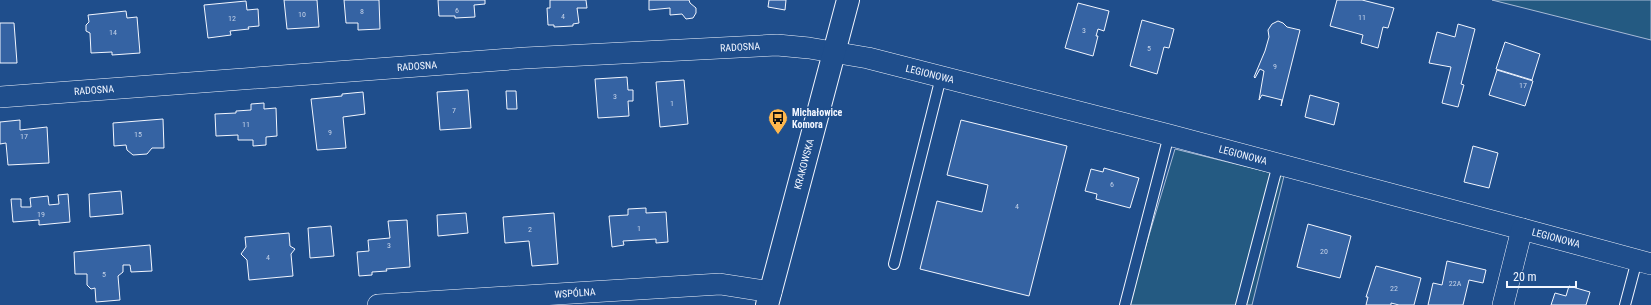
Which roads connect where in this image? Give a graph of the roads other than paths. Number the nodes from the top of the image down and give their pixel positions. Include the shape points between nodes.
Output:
1 (848, 0) edge
2 (834, 53) junction
3 (941, 77) junction
4 (0, 96) edge
5 (1169, 135) junction
6 (1278, 164) junction
7 (1522, 229) junction
8 (1644, 262) edge
9 (894, 264) dead end
10 (769, 299) edge
11 (378, 305) edge
12 (1125, 305) edge
13 (1241, 305) edge
14 (1503, 305) edge
15 (1625, 305) edge

1 - 2 main road, KRAKOWSKA
2 - 3 street, LEGIONOWA via 868,58
2 - 4 street, RADOSNA via 777,45 525,58
2 - 10 main road, KRAKOWSKA
3 - 5 street, LEGIONOWA
3 - 9 lane
5 - 6 street, LEGIONOWA
5 - 12 lane
6 - 7 street, LEGIONOWA
6 - 13 lane
7 - 8 street, LEGIONOWA
7 - 14 street
8 - 15 lane
10 - 11 street, WSPÓLNA via 720,284

